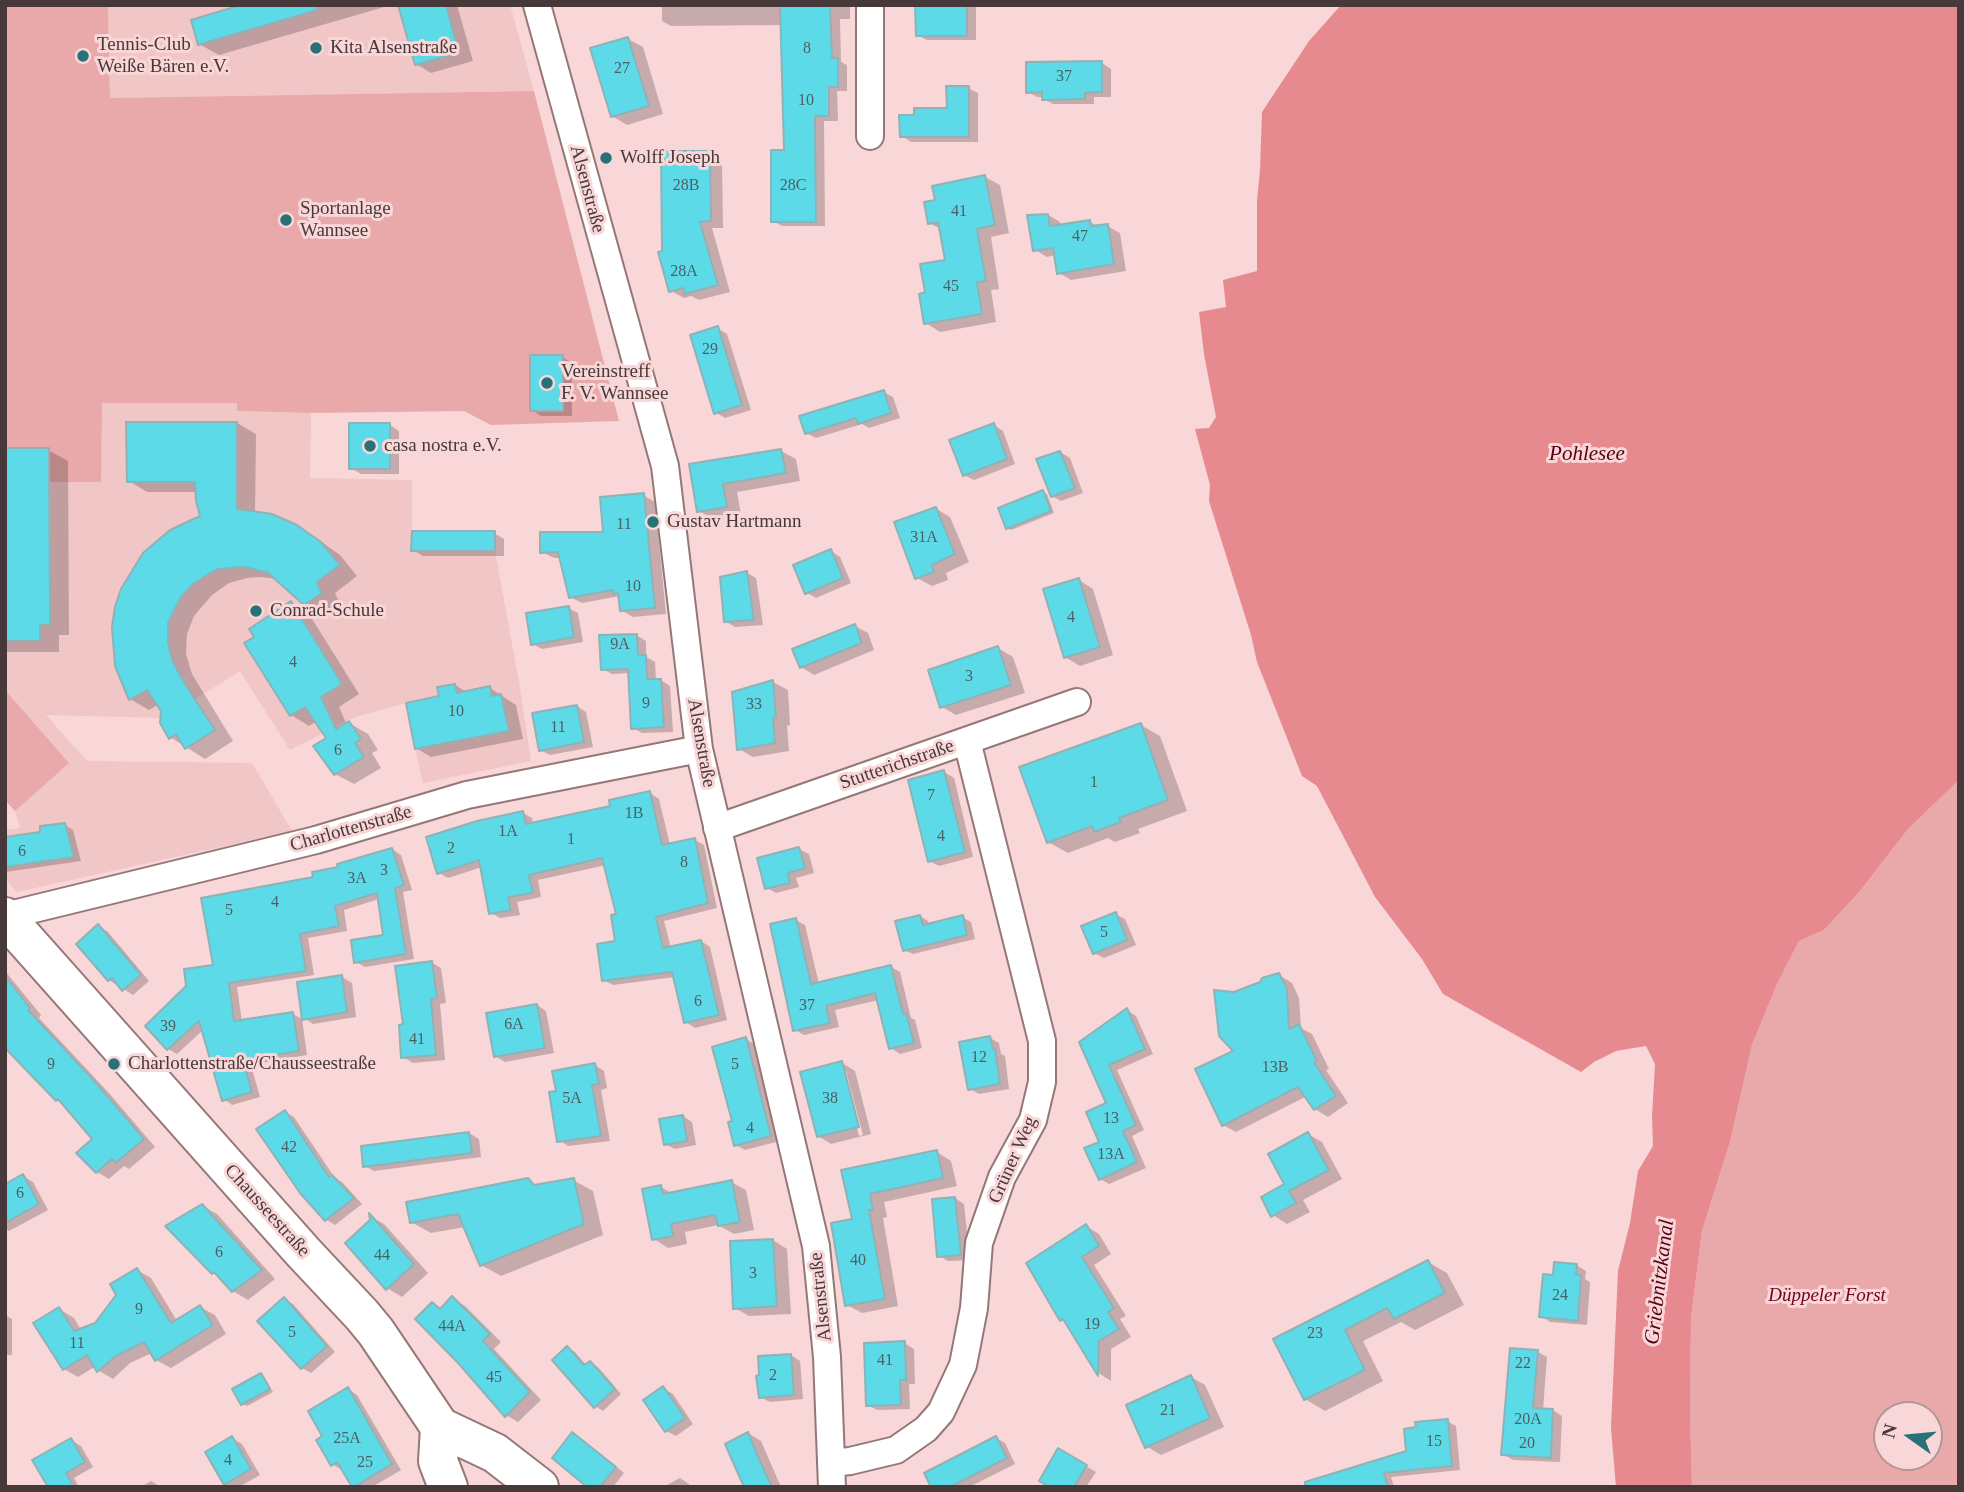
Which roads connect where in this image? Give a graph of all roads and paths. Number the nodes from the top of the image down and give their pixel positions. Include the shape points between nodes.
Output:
1 (537, 5) edge
2 (870, 5) edge
3 (870, 136) dead end
4 (1077, 702) dead end
5 (967, 741) junction
6 (699, 749) junction
7 (717, 828) junction
8 (5, 917) edge
9 (440, 1427) junction
10 (831, 1475) edge
11 (447, 1487) edge
12 (539, 1487) edge

1 - 6 street, Alsenstraße via 665,466
2 - 3 street
4 - 5 street, Stutterichstraße
5 - 7 street, Stutterichstraße
5 - 10 street, Grüner Weg via 1042,1041 1042,1082 1033,1119 1002,1177 979,1243 963,1365 941,1412 896,1450 850,1461
6 - 7 street, Alsenstraße
6 - 8 street, Charlottenstraße via 467,795 316,840
7 - 10 street, Alsenstraße via 816,1246 827,1357
8 - 9 street, Chausseestraße via 362,1315
9 - 11 street via 438,1461
9 - 12 street via 495,1453

